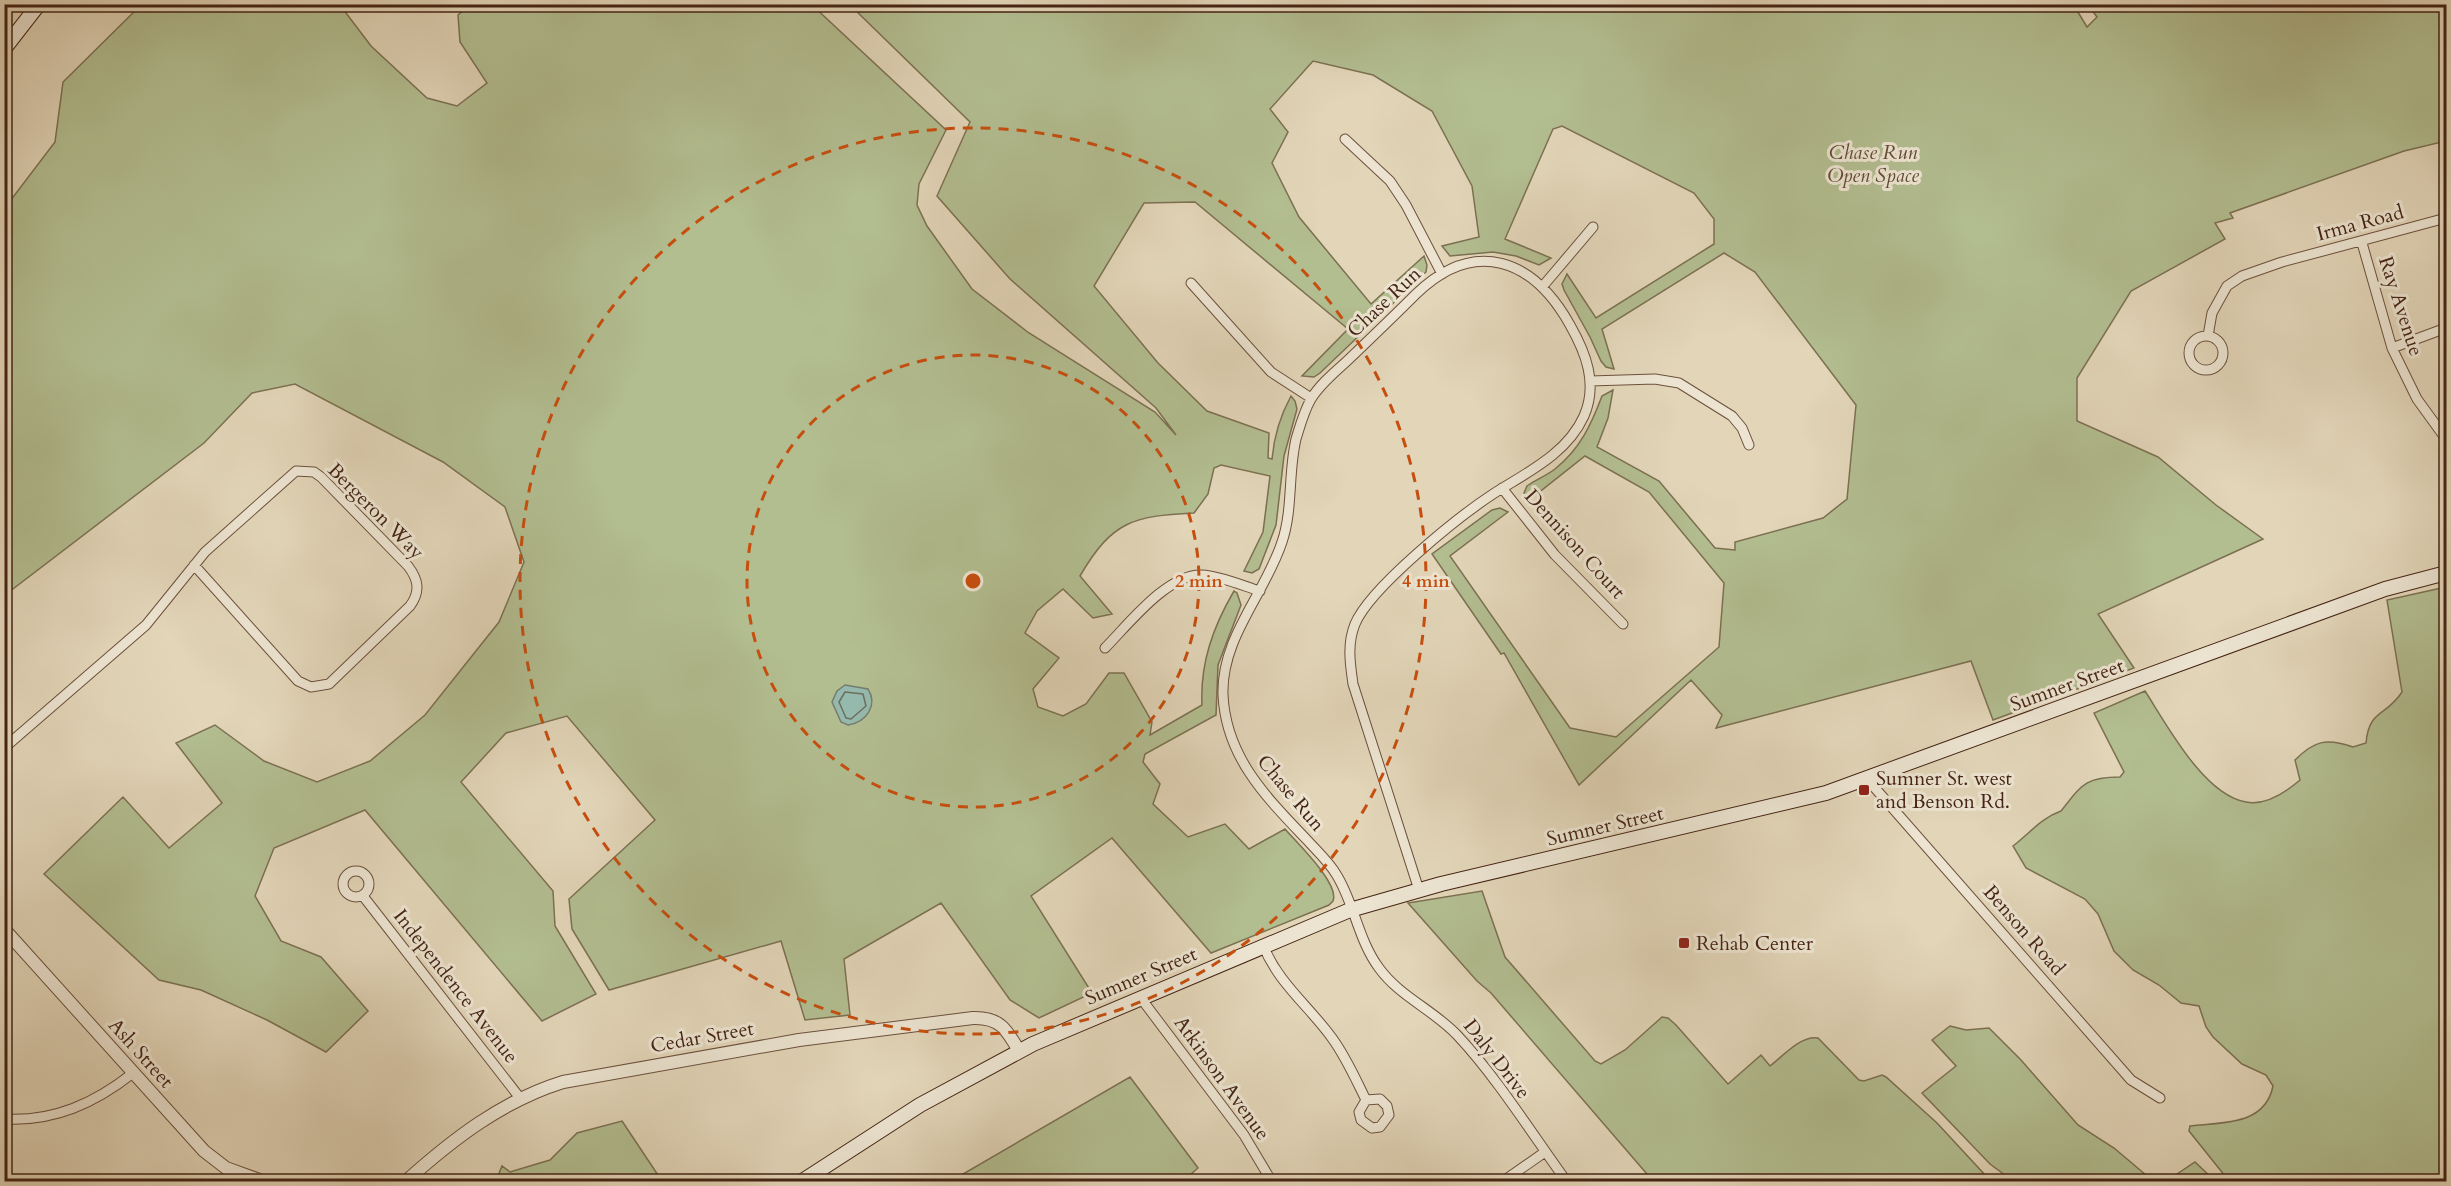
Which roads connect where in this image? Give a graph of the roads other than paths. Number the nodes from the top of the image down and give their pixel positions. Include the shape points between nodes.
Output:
1 (39, 4) edge
2 (4, 49) edge
3 (1345, 139) dead end
4 (2446, 218) edge
5 (1593, 227) dead end
6 (2362, 243) junction
7 (1442, 274) junction
8 (1191, 283) dead end
9 (1543, 286) junction
10 (2446, 328) edge
11 (2208, 336) dead end
12 (2392, 348) junction
13 (1590, 381) junction
14 (1311, 398) junction
15 (2446, 439) edge
16 (1749, 445) dead end
17 (1502, 488) junction
18 (194, 565) junction
19 (2446, 573) edge
20 (1260, 591) junction
21 (1623, 624) dead end
22 (1105, 648) dead end
23 (4, 748) edge
24 (1867, 779) junction
25 (1419, 890) junction
26 (363, 896) dead end
27 (1350, 910) junction
28 (4, 929) edge
29 (1263, 945) junction
30 (1140, 997) junction
31 (1019, 1052) junction
32 (133, 1073) junction
33 (520, 1098) junction
34 (2160, 1098) dead end
35 (1366, 1100) dead end
36 (4, 1119) edge
37 (1545, 1152) junction
38 (265, 1182) edge
39 (405, 1182) edge
40 (801, 1182) edge
41 (1272, 1182) edge
42 (1502, 1182) edge
43 (1567, 1182) edge

1 - 2 main road
3 - 7 street via 1398,191
4 - 6 street, Irma Road
5 - 9 street
6 - 11 street, Irma Road via 2242,276 2227,286 2212,313
6 - 12 street, Ray Avenue
7 - 9 street, Chase Run via 1477,262 1496,262 1524,272
7 - 14 street, Chase Run via 1427,283
8 - 14 street via 1271,372
9 - 13 street, Chase Run via 1577,337
10 - 12 street
12 - 15 street, Ray Avenue via 2417,399
13 - 16 street via 1655,378 1679,383 1732,416
13 - 17 street, Chase Run via 1584,414 1572,435 1550,457
14 - 20 street, Chase Run via 1296,441 1284,537
17 - 21 street, Dennison Court via 1555,555
17 - 25 street, Chase Run via 1428,544 1375,596 1361,612 1350,641 1353,684
18 - 18 street, Bergeron Way via 298,681 311,687 321,687 336,677 410,606 418,589 416,577 381,538 321,477 305,470 289,476
18 - 23 street, Bergeron Way via 146,625
19 - 24 main road, Sumner Street via 2385,589
20 - 22 street via 1202,575 1188,576 1172,583
20 - 27 street, Chase Run via 1232,646 1225,670 1223,698 1230,734 1251,777 1336,873
24 - 25 main road, Sumner Street via 1783,804
24 - 34 street, Benson Road via 2131,1080
25 - 27 main road, Sumner Street
26 - 33 street, Independence Avenue
27 - 29 main road, Sumner Street
27 - 37 street, Daly Drive via 1382,972 1396,988 1458,1036
28 - 32 street, Ash Street
29 - 30 main road, Sumner Street
29 - 35 street via 1274,969 1333,1039
30 - 31 main road, Sumner Street
30 - 41 street, Atkinson Avenue via 1244,1135
31 - 33 street, Cedar Street via 1002,1024 973,1018 740,1049 563,1082
31 - 40 main road, Sumner Street via 920,1105
32 - 36 street via 65,1113 40,1119
32 - 38 street, Ash Street via 216,1162
33 - 39 street, Cedar Street via 481,1120
37 - 42 street
37 - 43 street, Daly Drive

